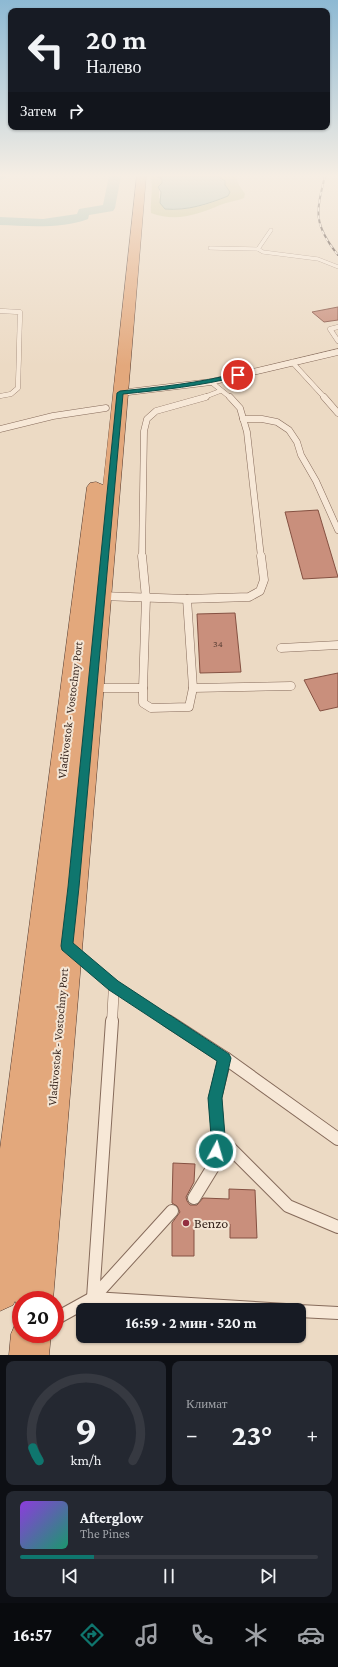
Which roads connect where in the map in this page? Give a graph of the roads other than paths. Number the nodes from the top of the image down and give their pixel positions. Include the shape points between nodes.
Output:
1 (129, 239) edge
2 (134, 239) edge
3 (265, 239) edge
4 (210, 248) dead end
5 (258, 249) junction
6 (338, 267) edge
7 (0, 311) edge
8 (338, 327) edge
9 (338, 341) edge
10 (338, 352) edge
11 (292, 362) junction
12 (211, 382) junction
13 (220, 391) junction
14 (0, 396) edge
15 (113, 401) junction
16 (338, 413) edge
17 (243, 419) junction
18 (0, 430) edge
19 (0, 437) edge
20 (338, 530) edge
21 (101, 596) junction
22 (146, 598) junction
23 (187, 599) junction
24 (338, 645) edge
25 (281, 648) dead end
26 (291, 686) dead end
27 (92, 688) junction
28 (143, 688) junction
29 (193, 688) junction
30 (67, 946) junction
31 (114, 985) junction
32 (224, 1058) junction
33 (218, 1136) junction
34 (338, 1139) edge
35 (194, 1198) dead end
36 (172, 1211) dead end
37 (338, 1227) edge
38 (35, 1291) edge
39 (0, 1292) edge
40 (93, 1298) junction
41 (173, 1303) edge
42 (306, 1311) edge
43 (338, 1313) edge
44 (64, 1314) edge
45 (30, 1343) edge
46 (29, 1355) edge

1 - 15 highway, Vladivostok - Vostochny Port
2 - 15 highway, Vladivostok - Vostochny Port
3 - 5 lane
4 - 5 lane
5 - 6 lane via 260,252 271,254 322,258
7 - 14 lane via 20,312 18,388 11,394
8 - 9 lane via 330,330
10 - 11 street
11 - 12 street
11 - 16 lane
12 - 13 lane
12 - 15 street
13 - 17 lane via 236,402
13 - 22 lane via 156,411 147,419 144,431 142,565
15 - 18 lane via 22,422
15 - 21 highway, Vladivostok - Vostochny Port
15 - 39 highway, Vladivostok - Vostochny Port
17 - 20 lane via 277,422 289,430
17 - 23 lane via 250,451 264,580 260,591 249,597
18 - 19 lane
21 - 22 lane
21 - 27 highway, Vladivostok - Vostochny Port
22 - 23 lane
22 - 28 lane
23 - 29 lane
24 - 25 lane
26 - 29 lane
27 - 28 lane
27 - 30 highway, Vladivostok - Vostochny Port
28 - 29 lane via 143,703 151,708 189,707
30 - 31 lane
30 - 38 highway, Vladivostok - Vostochny Port
31 - 32 lane
31 - 40 lane
32 - 33 lane via 215,1098
32 - 34 lane
33 - 35 lane via 213,1167
33 - 37 lane via 288,1206
36 - 40 lane
40 - 41 lane
40 - 44 lane
42 - 43 lane
45 - 46 highway

